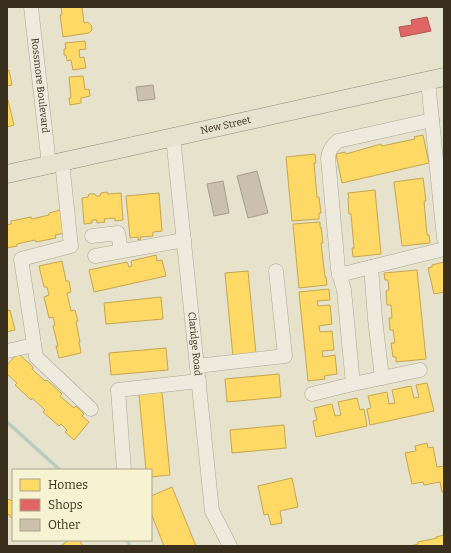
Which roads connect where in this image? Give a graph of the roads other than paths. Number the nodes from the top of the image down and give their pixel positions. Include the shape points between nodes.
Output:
1 (31, 7) edge
2 (436, 79) edge
3 (432, 120) junction
4 (173, 137) junction
5 (56, 164) junction
6 (7, 174) edge
7 (92, 236) dead end
8 (444, 238) edge
9 (184, 240) junction
10 (444, 249) edge
11 (121, 252) junction
12 (95, 256) dead end
13 (371, 267) junction
14 (276, 271) dead end
15 (339, 275) junction
16 (34, 345) junction
17 (7, 351) edge
18 (197, 366) junction
19 (420, 370) dead end
20 (382, 378) junction
21 (199, 381) junction
22 (353, 384) junction
23 (312, 394) dead end
24 (91, 409) dead end
25 (124, 469) edge
26 (230, 546) edge

1 - 5 street, Rossmore Boulevard
2 - 3 street
2 - 4 main road, New Street
3 - 8 street
3 - 15 street via 338,141 329,151
4 - 5 main road, New Street
4 - 9 street, Claridge Road
5 - 6 main road, New Street
5 - 16 street, Rossmore Boulevard via 71,246 20,259
7 - 11 street via 118,233
9 - 11 street
9 - 18 street, Claridge Road
10 - 13 street
11 - 12 street
13 - 15 street
13 - 20 street
14 - 18 street via 284,356
15 - 22 street via 344,290
16 - 17 street
16 - 24 street via 36,357
18 - 21 street, Claridge Road
19 - 20 street
20 - 22 street
21 - 25 street via 118,390
21 - 26 street, Claridge Road via 212,511
22 - 23 street

